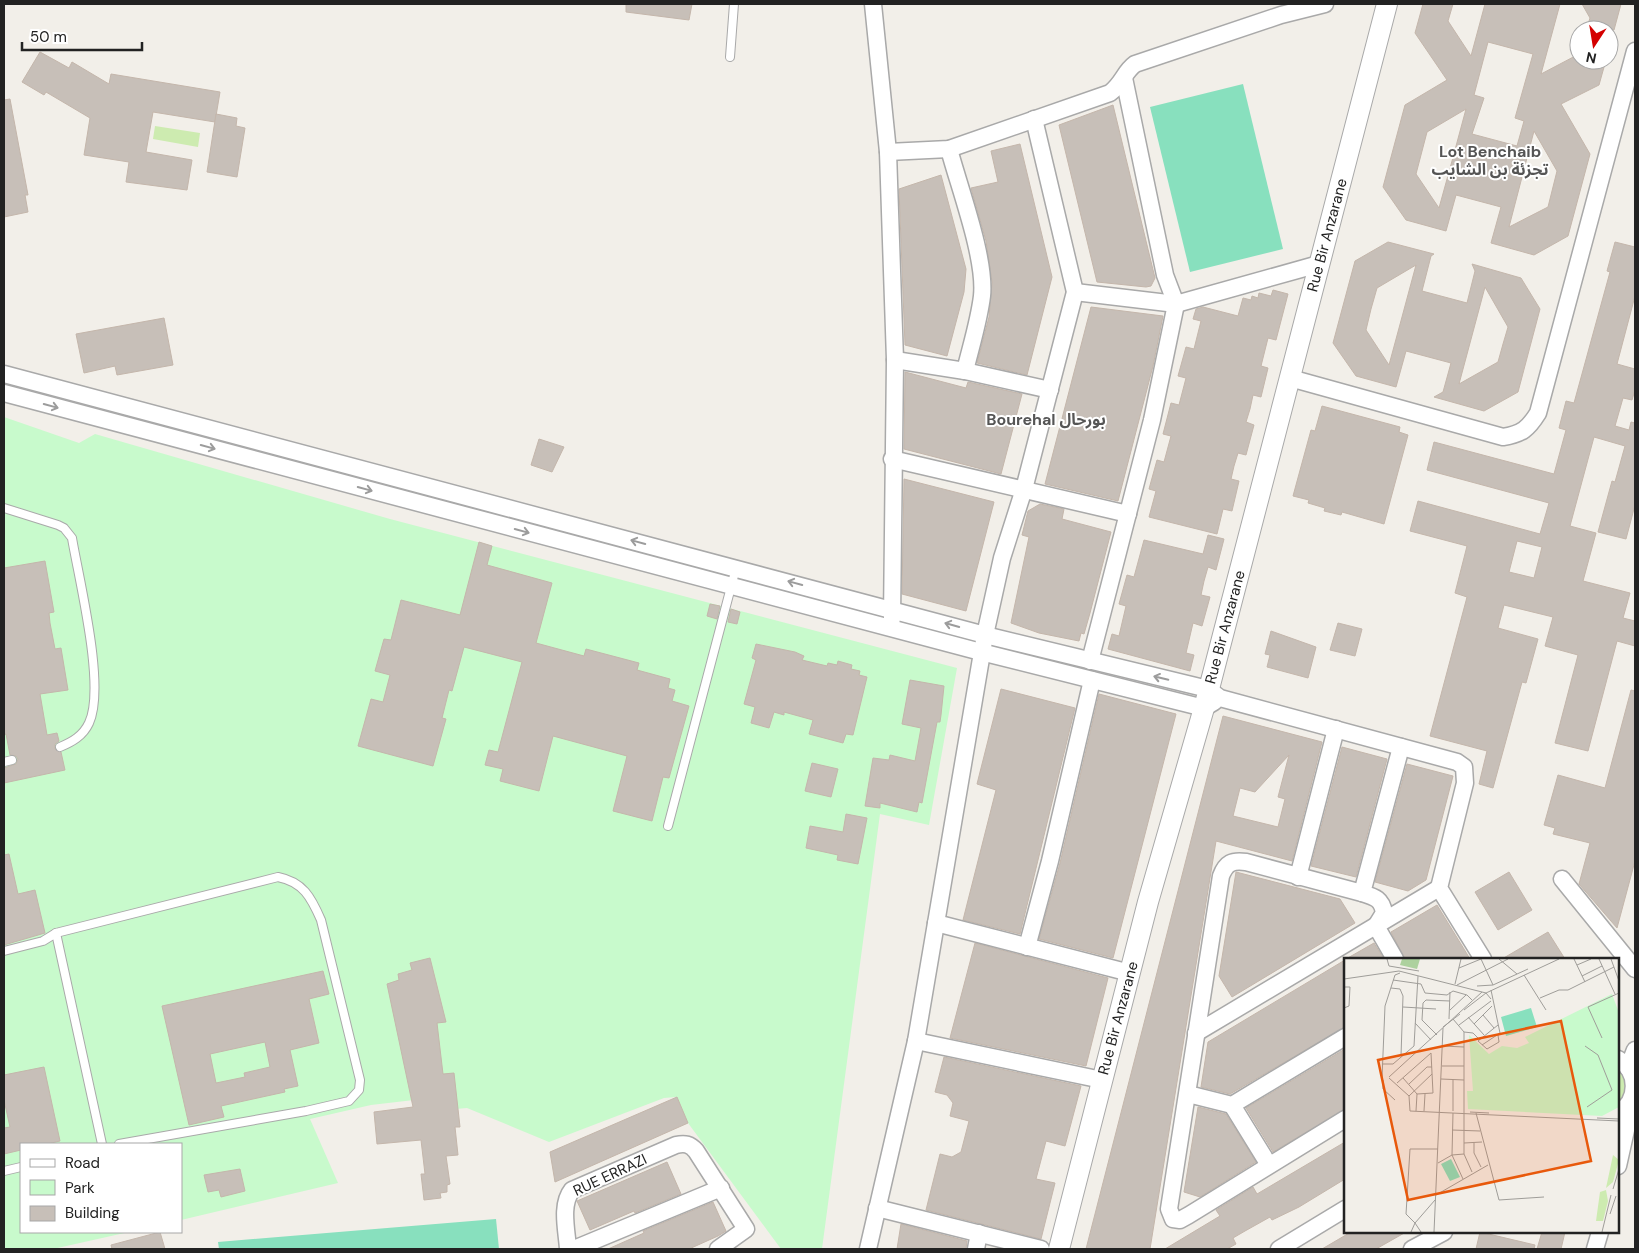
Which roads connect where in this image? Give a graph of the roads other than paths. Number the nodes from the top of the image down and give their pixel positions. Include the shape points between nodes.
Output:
1 (734, 4) edge
2 (873, 4) edge
3 (1325, 4) edge
4 (1387, 4) edge
5 (1635, 51) edge
6 (730, 57) dead end
7 (1124, 78) junction
8 (1034, 120) junction
9 (949, 149) junction
10 (888, 152) junction
11 (1319, 264) junction
12 (1075, 292) junction
13 (1176, 304) junction
14 (895, 360) junction
15 (965, 371) junction
16 (4, 374) edge
17 (1290, 378) junction
18 (1050, 390) junction
19 (4, 393) edge
20 (892, 459) junction
21 (1024, 489) junction
22 (4, 508) edge
23 (1128, 514) junction
24 (569, 524) junction
25 (564, 542) junction
26 (736, 568) junction
27 (731, 586) junction
28 (892, 608) junction
29 (892, 629) junction
30 (985, 635) junction
31 (981, 652) junction
32 (1090, 661) junction
33 (1092, 680) junction
34 (1210, 698) junction
35 (1336, 729) junction
36 (60, 747) dead end
37 (1401, 747) junction
38 (668, 826) dead end
39 (1298, 877) junction
40 (1562, 879) dead end
41 (1439, 888) junction
42 (1362, 893) junction
43 (936, 923) junction
44 (1376, 926) junction
45 (56, 933) junction
46 (1027, 947) junction
47 (4, 950) edge
48 (1394, 958) edge
49 (1482, 958) edge
50 (1635, 969) edge
51 (1130, 973) junction
52 (1196, 1034) junction
53 (1344, 1038) edge
54 (916, 1041) junction
55 (1635, 1050) edge
56 (1623, 1063) edge
57 (1102, 1080) junction
58 (1188, 1094) junction
59 (1634, 1094) junction
60 (1232, 1105) junction
61 (1619, 1112) edge
62 (1344, 1120) edge
63 (102, 1143) edge
64 (125, 1143) edge
65 (1619, 1162) edge
66 (1269, 1164) junction
67 (20, 1167) edge
68 (4, 1171) edge
69 (721, 1188) junction
70 (877, 1208) junction
71 (1344, 1210) edge
72 (1600, 1233) edge
73 (1436, 1240) edge
74 (977, 1241) edge
75 (735, 1244) edge
76 (568, 1249) edge
77 (574, 1249) edge
78 (718, 1249) edge
79 (868, 1249) edge
80 (1041, 1249) edge
81 (1059, 1249) edge
82 (1279, 1249) edge
83 (1412, 1249) edge
84 (1595, 1249) edge

1 - 6 lane
2 - 10 street
3 - 7 street via 1281,15 1135,64
4 - 11 street, Rue Bir Anzarane
5 - 17 street via 1538,413 1528,429 1503,437
7 - 8 street via 1120,86 1110,93
7 - 13 street via 1165,274
8 - 9 street
8 - 12 street
9 - 10 street
9 - 15 street via 982,277 982,296
10 - 14 street
11 - 13 street
11 - 17 street, Rue Bir Anzarane
12 - 13 street
12 - 18 street
13 - 23 street
14 - 15 street
14 - 20 street
15 - 18 street
16 - 24 street
17 - 34 street, Rue Bir Anzarane
18 - 21 street
19 -> 25 street
20 - 21 street
20 - 28 street
21 - 23 street
21 - 30 street via 1002,558
22 - 36 lane via 58,525 72,538 94,668 95,698 85,730
23 - 32 street
24 - 25 street
26 -> 24 street
25 - 27 street
26 - 27 lane
28 -> 26 street
27 - 29 street
27 - 38 lane
28 - 29 street
30 -> 28 street
29 - 31 street
30 - 31 street
30 - 32 street
31 - 33 street
31 - 43 street
34 -> 32 street
33 - 34 street
33 - 46 street
34 - 35 street
34 - 51 street, Rue Bir Anzarane
35 - 37 street
35 - 39 street
37 - 41 street via 1457,762 1464,767 1466,775
37 - 42 street
39 - 42 street
39 - 52 street via 1236,861 1224,868
40 - 50 street
41 - 44 street
41 - 49 street
42 - 44 street via 1377,898 1383,905 1384,913
43 - 46 street
43 - 54 street
44 - 48 street
44 - 52 street
45 - 47 lane via 43,941
45 - 63 lane
45 - 64 lane via 278,877 289,879 304,889 312,898 321,920 360,1080 355,1096 349,1101 306,1111
46 - 51 street
51 - 57 street, Rue Bir Anzarane
52 - 58 street
53 - 60 street
54 - 57 street
54 - 70 street
55 - 56 street
56 - 59 street via 1634,1080
57 - 81 street, Rue Bir Anzarane
58 - 60 street
58 - 66 street via 1169,1209 1174,1219 1180,1220 1189,1215
59 - 61 street
59 - 65 street
60 - 66 street
62 - 66 street
67 - 68 lane
69 - 75 street via 746,1229
69 - 76 street, RUE ERRAZI via 691,1145 676,1145 572,1190 566,1197 565,1208
69 - 77 street
70 - 74 street
70 - 79 street
71 - 82 street
72 - 84 street
73 - 83 street
74 - 80 street
75 - 78 street

